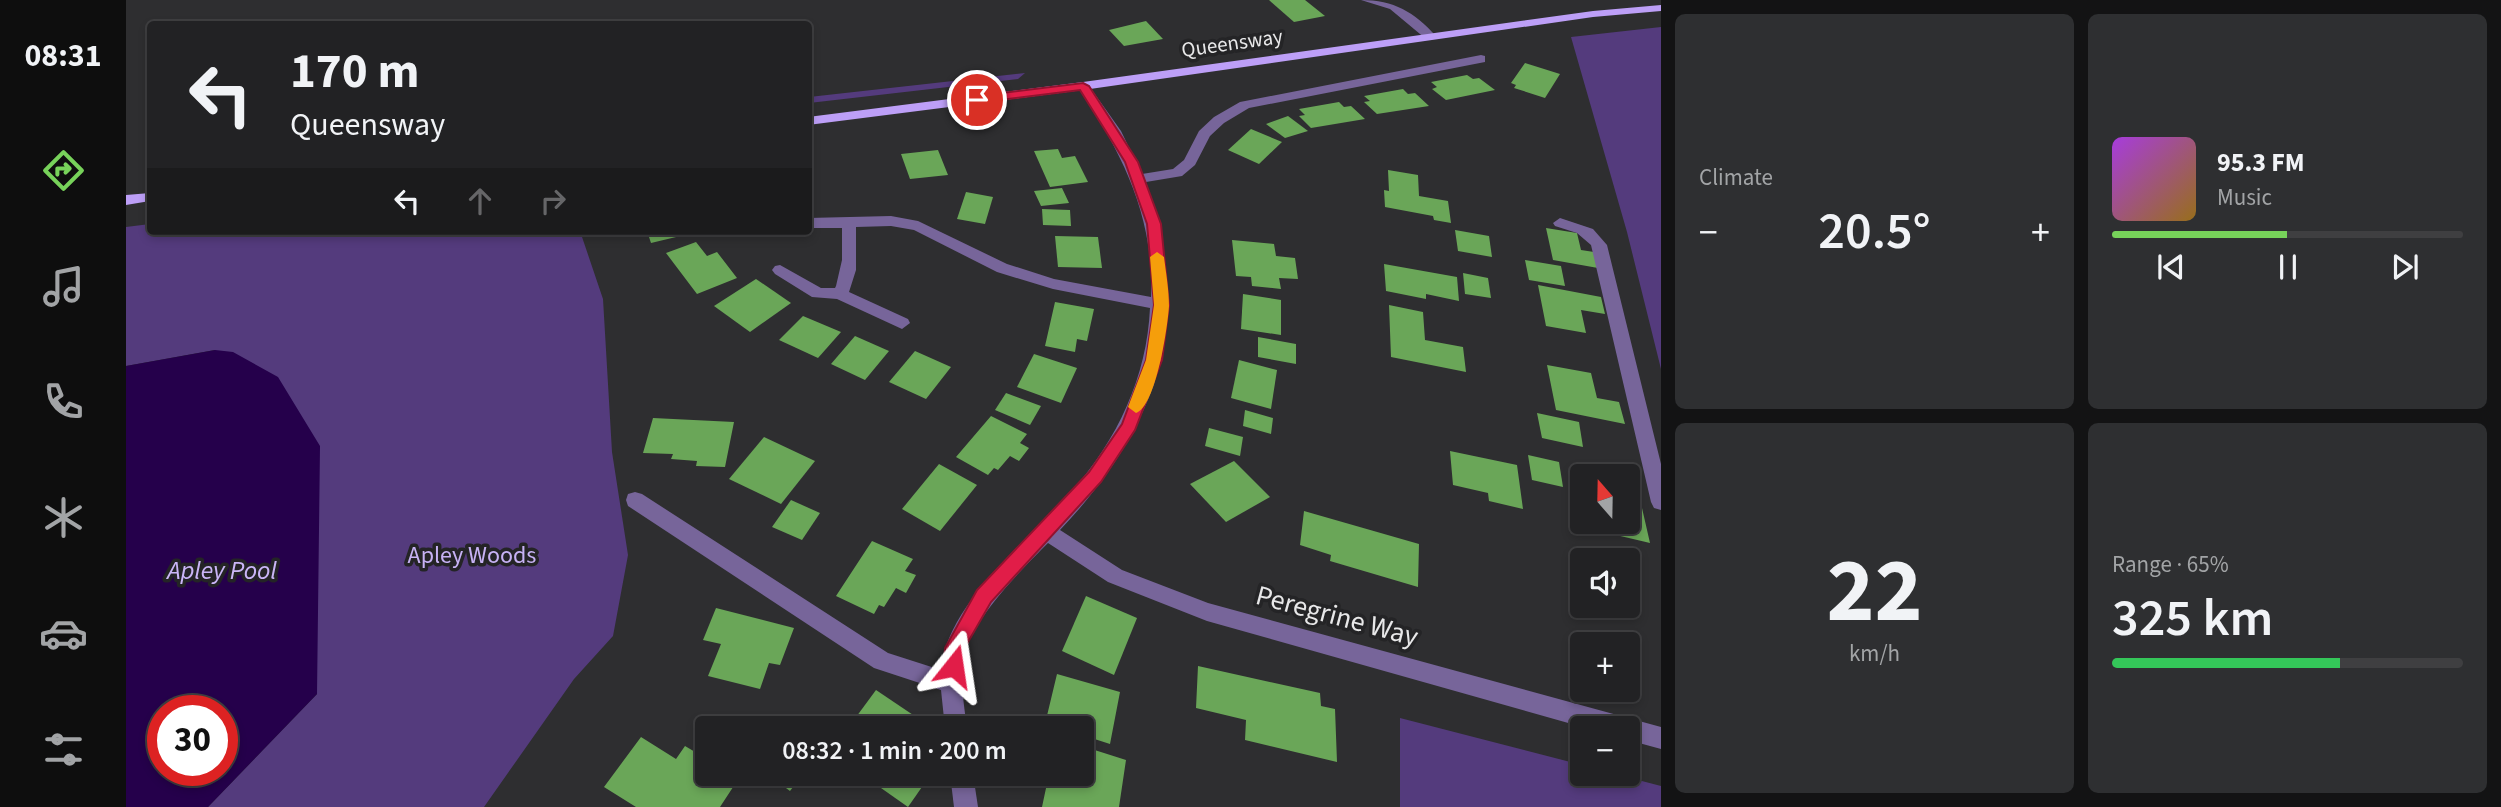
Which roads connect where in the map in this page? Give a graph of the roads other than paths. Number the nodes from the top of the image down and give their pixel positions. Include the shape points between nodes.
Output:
1 (1367, 0) edge
2 (1661, 8) edge
3 (1430, 36) junction
4 (1481, 59) dead end
5 (1083, 86) junction
6 (812, 120) edge
7 (1138, 179) junction
8 (147, 197) edge
9 (126, 200) edge
10 (812, 223) edge
11 (849, 223) junction
12 (1560, 223) dead end
13 (780, 270) dead end
14 (839, 294) junction
15 (1162, 305) junction
16 (902, 323) dead end
17 (635, 500) dead end
18 (1661, 502) edge
19 (1046, 531) junction
20 (954, 684) junction
21 (955, 716) edge
22 (1583, 716) edge
23 (1640, 732) edge
24 (1661, 738) edge
25 (963, 786) edge
26 (966, 807) edge

1 - 3 street via 1394,7
2 - 3 main road, Queensway
3 - 5 main road, Queensway
4 - 7 street via 1245,105 1204,134 1190,162 1177,173
5 - 6 main road, Queensway
5 - 7 street
7 - 15 street via 1154,224
8 - 9 main road
10 - 11 street
11 - 14 street via 848,276
11 - 15 street via 891,221 918,226 1002,268 1053,284
12 - 18 street via 1586,232 1599,246
13 - 14 street via 818,293
14 - 16 street
15 - 19 street via 1154,360 1129,426 1095,477
17 - 20 street via 882,661
19 - 20 street via 984,596 955,648
19 - 22 street, Peregrine Way via 1115,576 1207,612
20 - 21 street
23 - 24 street, Peregrine Way
25 - 26 street

